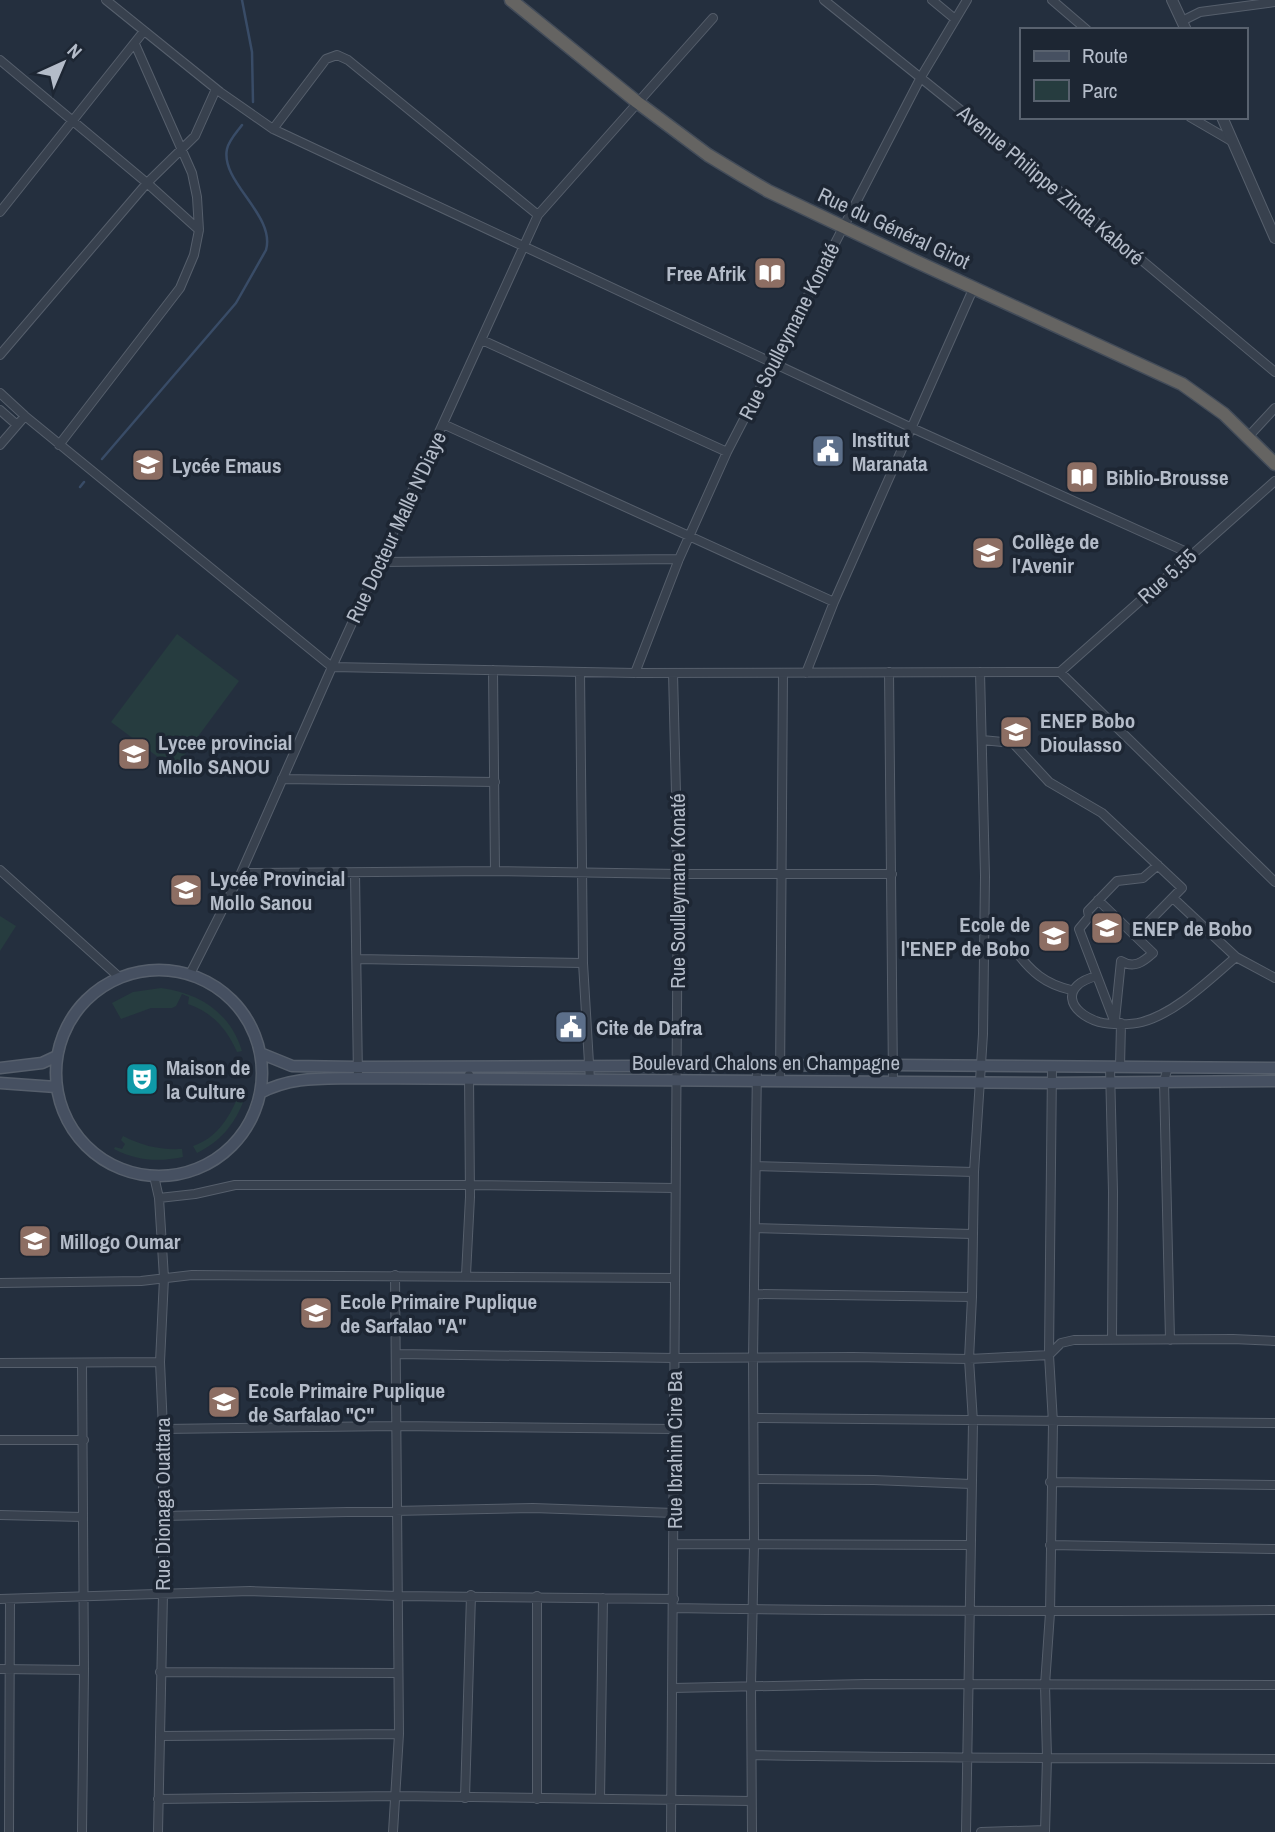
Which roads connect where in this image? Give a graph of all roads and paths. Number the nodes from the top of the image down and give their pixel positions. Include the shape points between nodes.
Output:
1 (106, 0) edge
2 (511, 0) edge
3 (824, 0) edge
4 (932, 0) edge
5 (967, 0) edge
6 (1052, 0) edge
7 (1172, 0) edge
8 (1208, 0) edge
9 (1275, 2) edge
10 (1200, 12) junction
11 (713, 18) dead end
12 (955, 19) junction
13 (1184, 25) edge
14 (1085, 28) edge
15 (144, 31) junction
16 (135, 44) junction
17 (2, 66) edge
18 (921, 77) junction
19 (216, 89) junction
20 (637, 103) junction
21 (1193, 119) edge
22 (1223, 119) edge
23 (72, 121) junction
24 (273, 129) junction
25 (1233, 142) junction
26 (181, 151) junction
27 (147, 183) junction
28 (0, 212) edge
29 (538, 215) junction
30 (843, 226) junction
31 (199, 230) junction
32 (1275, 238) edge
33 (522, 247) junction
34 (974, 287) junction
35 (482, 340) junction
36 (0, 355) edge
37 (773, 362) junction
38 (1275, 372) edge
39 (0, 393) edge
40 (1275, 408) edge
41 (0, 410) edge
42 (24, 416) junction
43 (443, 424) junction
44 (17, 425) junction
45 (912, 428) junction
46 (1248, 437) junction
47 (59, 444) junction
48 (0, 445) edge
49 (727, 452) junction
50 (1275, 464) edge
51 (1275, 481) edge
52 (688, 537) junction
53 (1191, 554) junction
54 (679, 559) junction
55 (380, 562) junction
56 (834, 602) junction
57 (332, 667) junction
58 (493, 670) junction
59 (580, 672) junction
60 (889, 672) junction
61 (980, 672) junction
62 (1060, 672) junction
63 (635, 673) junction
64 (673, 673) junction
65 (783, 673) junction
66 (806, 673) junction
67 (982, 740) junction
68 (282, 779) junction
69 (495, 782) junction
70 (1158, 865) junction
71 (0, 870) edge
72 (495, 871) junction
73 (241, 873) junction
74 (355, 873) junction
75 (583, 873) junction
76 (678, 874) junction
77 (891, 874) junction
78 (782, 875) junction
79 (1275, 882) edge
80 (1172, 898) junction
81 (1098, 900) junction
82 (1136, 936) junction
83 (1015, 950) dead end
84 (1236, 957) junction
85 (357, 959) junction
86 (583, 963) junction
87 (190, 974) junction
88 (1097, 976) junction
89 (119, 977) junction
90 (1275, 978) edge
91 (1072, 990) junction
92 (1118, 1023) junction
93 (260, 1054) junction
94 (57, 1056) junction
95 (892, 1065) junction
96 (757, 1066) junction
97 (780, 1066) junction
98 (982, 1066) junction
99 (589, 1067) junction
100 (677, 1067) junction
101 (1052, 1067) junction
102 (1168, 1067) junction
103 (0, 1068) edge
104 (1115, 1068) junction
105 (1275, 1068) edge
106 (358, 1073) junction
107 (469, 1073) junction
108 (590, 1080) junction
109 (892, 1081) junction
110 (1164, 1081) junction
111 (1275, 1081) edge
112 (677, 1082) junction
113 (757, 1082) junction
114 (780, 1082) junction
115 (980, 1082) junction
116 (1110, 1082) junction
117 (0, 1083) edge
118 (1051, 1083) junction
119 (56, 1087) junction
120 (260, 1093) junction
121 (756, 1166) junction
122 (974, 1172) junction
123 (154, 1177) junction
124 (470, 1185) junction
125 (676, 1188) junction
126 (159, 1198) junction
127 (755, 1228) junction
128 (972, 1234) junction
129 (395, 1275) junction
130 (466, 1275) junction
131 (164, 1278) junction
132 (675, 1278) junction
133 (0, 1283) edge
134 (754, 1294) junction
135 (972, 1297) junction
136 (1112, 1339) junction
137 (1170, 1340) junction
138 (1275, 1341) edge
139 (397, 1353) junction
140 (1049, 1355) junction
141 (675, 1358) junction
142 (753, 1359) junction
143 (968, 1359) junction
144 (160, 1362) junction
145 (0, 1363) edge
146 (82, 1363) junction
147 (754, 1418) junction
148 (973, 1422) junction
149 (1053, 1423) junction
150 (1275, 1423) edge
151 (397, 1426) junction
152 (163, 1429) junction
153 (674, 1429) junction
154 (0, 1440) edge
155 (84, 1440) junction
156 (754, 1479) junction
157 (1050, 1482) junction
158 (971, 1484) junction
159 (1275, 1485) edge
160 (397, 1510) junction
161 (674, 1513) junction
162 (0, 1515) edge
163 (162, 1516) junction
164 (83, 1517) junction
165 (674, 1544) junction
166 (754, 1545) junction
167 (970, 1545) junction
168 (1050, 1545) junction
169 (1275, 1549) edge
170 (163, 1594) junction
171 (471, 1595) junction
172 (397, 1596) junction
173 (537, 1596) junction
174 (83, 1598) junction
175 (603, 1598) junction
176 (0, 1599) edge
177 (10, 1599) junction
178 (674, 1603) junction
179 (753, 1609) junction
180 (971, 1610) junction
181 (1275, 1610) edge
182 (1050, 1613) junction
183 (0, 1669) edge
184 (10, 1669) junction
185 (85, 1670) junction
186 (160, 1672) junction
187 (398, 1674) junction
188 (751, 1685) junction
189 (1045, 1685) junction
190 (1275, 1685) edge
191 (969, 1686) junction
192 (673, 1688) junction
193 (5, 1732) edge
194 (399, 1734) junction
195 (160, 1736) junction
196 (752, 1755) junction
197 (1047, 1757) junction
198 (969, 1759) junction
199 (1275, 1759) edge
200 (4, 1796) edge
201 (396, 1796) junction
202 (158, 1798) junction
203 (465, 1798) junction
204 (537, 1799) junction
205 (600, 1799) junction
206 (671, 1799) junction
207 (751, 1801) junction
208 (1045, 1831) edge
209 (9, 1832) edge
210 (82, 1832) edge
211 (158, 1832) edge
212 (393, 1832) edge
213 (671, 1832) edge
214 (752, 1832) edge
215 (966, 1832) edge
216 (981, 1832) edge

1 - 15 street
2 - 20 highway, Rue du Général Girot
3 - 18 street, Avenue Philippe Zinda Kaboré
4 - 12 street
5 - 12 street, Rue Soulleymane Konaté
6 - 14 street
7 - 13 street
8 - 10 street
9 - 10 street
10 - 13 street
11 - 20 street, Rue Docteur Malle N'Diaye
12 - 18 street, Rue Soulleymane Konaté
15 - 16 street
15 - 19 street
16 - 23 street
16 - 26 street
17 - 23 street
18 - 30 street, Rue Soulleymane Konaté
18 - 38 street, Avenue Philippe Zinda Kaboré
19 - 24 street
19 - 26 street via 195,136
20 - 29 street, Rue Docteur Malle N'Diaye
20 - 30 highway, Rue du Général Girot via 741,175
21 - 25 street
22 - 25 street
23 - 27 street
23 - 28 street
24 - 29 street via 326,59 337,55
24 - 33 street
25 - 32 street
26 - 27 street
26 - 31 street via 197,197
27 - 31 street
27 - 36 street
29 - 33 street, Rue Docteur Malle N'Diaye
30 - 34 highway, Rue du Général Girot
30 - 37 street, Rue Soulleymane Konaté
31 - 47 street via 180,288
33 - 35 street, Rue Docteur Malle N'Diaye
33 - 37 street
34 - 45 street
34 - 46 highway, Rue du Général Girot via 1182,384
35 - 43 street, Rue Docteur Malle N'Diaye
35 - 49 street
37 - 45 street
37 - 49 street, Rue Soulleymane Konaté
39 - 42 street
40 - 46 street
41 - 44 street
42 - 44 street
42 - 47 street
43 - 52 street
43 - 55 street, Rue Docteur Malle N'Diaye
44 - 48 street
45 - 53 street
45 - 56 street
46 - 50 highway, Rue du Général Girot
47 - 57 street
49 - 52 street, Rue Soulleymane Konaté
51 - 53 street, Rue 5.55
52 - 54 street, Rue Soulleymane Konaté
52 - 56 street
53 - 62 street, Rue 5.55
54 - 55 street
54 - 63 street, Rue Soulleymane Konaté
55 - 57 street, Rue Docteur Malle N'Diaye
56 - 66 street
57 - 58 street
57 - 68 street, Rue Docteur Malle N'Diaye
58 - 59 street
58 - 69 street
59 - 63 street
59 - 75 street
60 - 61 street
60 - 66 street
60 - 77 street
61 - 62 street
61 - 67 street
62 - 79 street
63 - 64 street
64 - 65 street
64 - 76 street, Rue Soulleymane Konaté
65 - 66 street
65 - 78 street
67 - 70 street via 1013,743 1049,782 1102,813
67 - 98 street
68 - 69 street
68 - 73 street, Rue Docteur Malle N'Diaye
69 - 72 street
70 - 80 street via 1182,888
70 - 81 street via 1143,878 1117,881
71 - 89 street
72 - 74 street
72 - 75 street
73 - 74 street
73 - 87 street, Rue Docteur Malle N'Diaye
74 - 85 street
75 - 76 street
75 - 86 street
76 - 78 street
76 - 100 street, Rue Soulleymane Konaté
77 - 78 street
77 - 95 street
78 - 97 street
80 - 82 street
80 - 84 street
81 - 82 street
81 - 88 street via 1079,929
82 - 92 street via 1153,953 1142,963 1121,961
83 - 91 street via 1045,982
84 - 90 street
84 - 92 street via 1182,1002 1142,1022
85 - 86 street
85 - 106 street
86 - 99 street
87 - 89 main road via 152,970
87 - 93 main road via 235,1003 251,1027
88 - 91 street via 1078,982
88 - 92 street
89 - 94 main road via 97,989 79,1007 65,1028
91 - 92 street via 1071,998 1087,1016
92 - 104 street
93 - 106 main road, Boulevard Chalons en Champagne via 292,1066
93 - 120 main road
94 - 103 main road via 42,1063
94 - 119 main road
95 - 97 main road, Boulevard Chalons en Champagne
95 - 98 main road, Boulevard Chalons en Champagne
95 - 109 street
96 - 97 main road, Boulevard Chalons en Champagne
96 - 100 main road, Boulevard Chalons en Champagne
96 - 113 street
97 - 114 street
98 - 101 main road, Boulevard Chalons en Champagne
98 - 115 street
99 - 100 main road, Boulevard Chalons en Champagne
99 - 107 main road, Boulevard Chalons en Champagne
99 - 108 street
100 - 112 street, Rue Ibrahim Cire Ba
101 - 104 main road, Boulevard Chalons en Champagne
101 - 118 street
102 - 104 main road, Boulevard Chalons en Champagne
102 - 105 main road, Boulevard Chalons en Champagne
102 - 110 street
104 - 116 street
106 - 107 main road, Boulevard Chalons en Champagne
106 - 120 main road, Boulevard Chalons en Champagne via 279,1083
107 - 108 main road, Boulevard Chalons en Champagne
107 - 124 street
108 - 112 main road, Boulevard Chalons en Champagne
109 - 114 main road, Boulevard Chalons en Champagne
109 - 115 main road, Boulevard Chalons en Champagne
110 - 111 main road, Boulevard Chalons en Champagne
110 - 116 main road, Boulevard Chalons en Champagne
110 - 137 street
112 - 113 main road, Boulevard Chalons en Champagne
112 - 125 street, Rue Ibrahim Cire Ba
113 - 114 main road, Boulevard Chalons en Champagne
113 - 121 street
115 - 118 main road, Boulevard Chalons en Champagne
115 - 122 street
116 - 118 main road, Boulevard Chalons en Champagne
116 - 136 street
117 - 119 main road
118 - 140 street
119 - 123 main road via 69,1124 89,1149 117,1167
120 - 123 main road via 249,1125 220,1157 190,1172
121 - 122 street
121 - 127 street
122 - 128 street
123 - 126 street, Rue Dionaga Ouattara
124 - 125 street
124 - 126 street via 235,1185
124 - 130 street
125 - 132 street, Rue Ibrahim Cire Ba
126 - 131 street, Rue Dionaga Ouattara
127 - 128 street
127 - 134 street
128 - 135 street
129 - 130 street
129 - 131 street
129 - 139 street
130 - 132 street
131 - 133 street
131 - 144 street, Rue Dionaga Ouattara
132 - 141 street, Rue Ibrahim Cire Ba
134 - 135 street
134 - 142 street
135 - 143 street
136 - 137 street
136 - 140 street via 1061,1343
137 - 138 street
139 - 141 street
139 - 151 street
140 - 143 street
140 - 149 street
141 - 142 street
141 - 153 street, Rue Ibrahim Cire Ba
142 - 143 street
142 - 147 street
143 - 148 street
144 - 146 street
144 - 152 street, Rue Dionaga Ouattara
145 - 146 street
146 - 155 street
147 - 148 street
147 - 156 street
148 - 149 street
148 - 158 street
149 - 150 street
149 - 157 street
151 - 152 street
151 - 153 street
151 - 160 street
152 - 163 street, Rue Dionaga Ouattara
153 - 161 street, Rue Ibrahim Cire Ba
154 - 155 street
155 - 164 street
156 - 158 street
156 - 166 street
157 - 159 street
157 - 168 street
158 - 167 street
160 - 161 street
160 - 163 street
160 - 172 street
161 - 165 street, Rue Ibrahim Cire Ba
162 - 164 street
163 - 170 street, Rue Dionaga Ouattara
164 - 174 street
165 - 166 street
165 - 178 street, Rue Ibrahim Cire Ba
166 - 167 street
166 - 179 street
167 - 180 street
168 - 169 street
168 - 182 street
170 - 172 street via 250,1591
170 - 174 street
170 - 186 street, Rue Dionaga Ouattara
171 - 172 street
171 - 173 street
171 - 203 street
172 - 187 street
173 - 175 street
173 - 204 street
174 - 177 street
174 - 185 street
175 - 178 street
175 - 205 street
176 - 177 street
177 - 184 street
178 - 179 street
178 - 192 street, Rue Ibrahim Cire Ba
179 - 180 street
179 - 188 street
180 - 182 street
180 - 191 street
181 - 182 street
182 - 189 street
183 - 184 street
184 - 185 street
184 - 193 street
185 - 210 street
186 - 187 street
186 - 195 street, Rue Dionaga Ouattara
187 - 194 street
188 - 191 street
188 - 192 street
188 - 196 street
189 - 190 street
189 - 191 street
189 - 197 street
191 - 198 street
192 - 206 street, Rue Ibrahim Cire Ba
193 - 200 street
194 - 195 street
194 - 201 street
195 - 202 street, Rue Dionaga Ouattara
196 - 198 street
196 - 207 street
197 - 198 street
197 - 199 street
197 - 208 street
198 - 215 street
200 - 209 street
201 - 202 street
201 - 203 street
201 - 212 street
202 - 211 street, Rue Dionaga Ouattara
203 - 204 street
204 - 205 street
205 - 206 street
206 - 207 street
206 - 213 street, Rue Ibrahim Cire Ba
207 - 214 street
208 - 216 street

